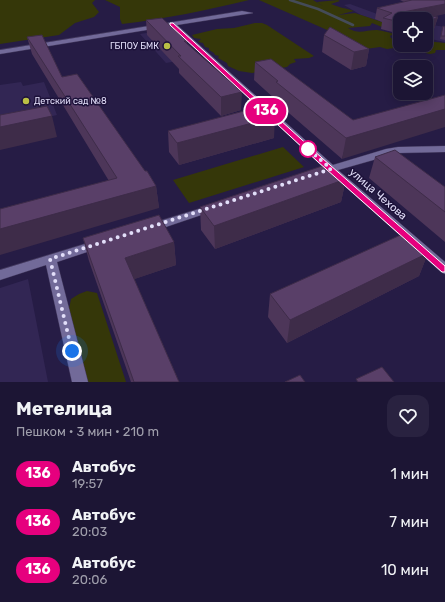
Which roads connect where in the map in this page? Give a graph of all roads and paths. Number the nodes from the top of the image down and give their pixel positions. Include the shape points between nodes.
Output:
1 (250, 13) dead end
2 (172, 24) junction
3 (0, 52) edge
4 (445, 149) edge
5 (331, 169) junction
6 (309, 176) edge
7 (221, 205) edge
8 (141, 231) edge
9 (106, 242) edge
10 (50, 259) junction
11 (445, 269) edge
12 (0, 275) edge
13 (80, 382) edge

1 - 2 street
2 - 3 street
2 - 5 street, улица Чехова
4 - 5 street via 386,152
5 - 6 street
5 - 11 street, улица Чехова
7 - 8 street
9 - 10 street
10 - 12 street
10 - 13 street

